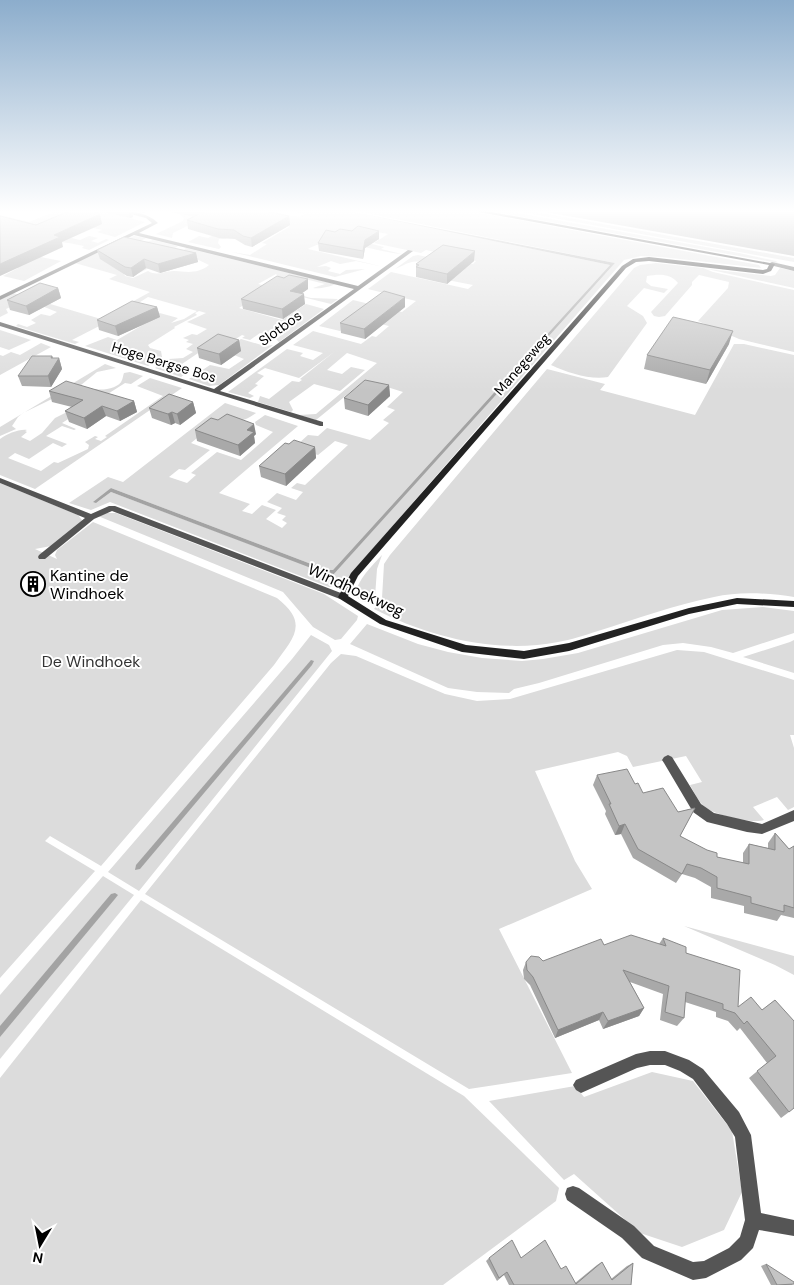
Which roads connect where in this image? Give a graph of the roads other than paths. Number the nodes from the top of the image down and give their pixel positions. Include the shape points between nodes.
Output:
1 (55, 271) edge
2 (288, 271) edge
3 (382, 271) edge
4 (621, 271) edge
5 (358, 288) junction
6 (0, 298) edge
7 (0, 324) edge
8 (215, 391) junction
9 (320, 424) dead end
10 (0, 480) edge
11 (91, 517) junction
12 (42, 557) dead end
13 (343, 597) junction
14 (794, 604) edge
15 (668, 760) dead end
16 (794, 815) edge
17 (581, 1085) dead end
18 (572, 1194) dead end
19 (753, 1220) junction
20 (794, 1228) edge

1 - 6 street
2 - 5 street
3 - 5 street, Slotbos
4 - 13 street, Manegeweg via 354,575
5 - 8 street, Slotbos
7 - 8 street, Hoge Bergse Bos
8 - 9 street, Hoge Bergse Bos
10 - 11 street
11 - 12 street, Windhoekweg
11 - 13 street, Windhoekweg via 112,508
13 - 14 street, Windhoekweg via 382,622 466,649 524,655 569,647 689,611 737,601
15 - 16 street via 697,808 712,818 762,828
17 - 19 street via 650,1058 665,1058 698,1074 743,1135
18 - 19 street via 628,1232 648,1252 693,1271 706,1269 735,1254 747,1242
19 - 20 street

